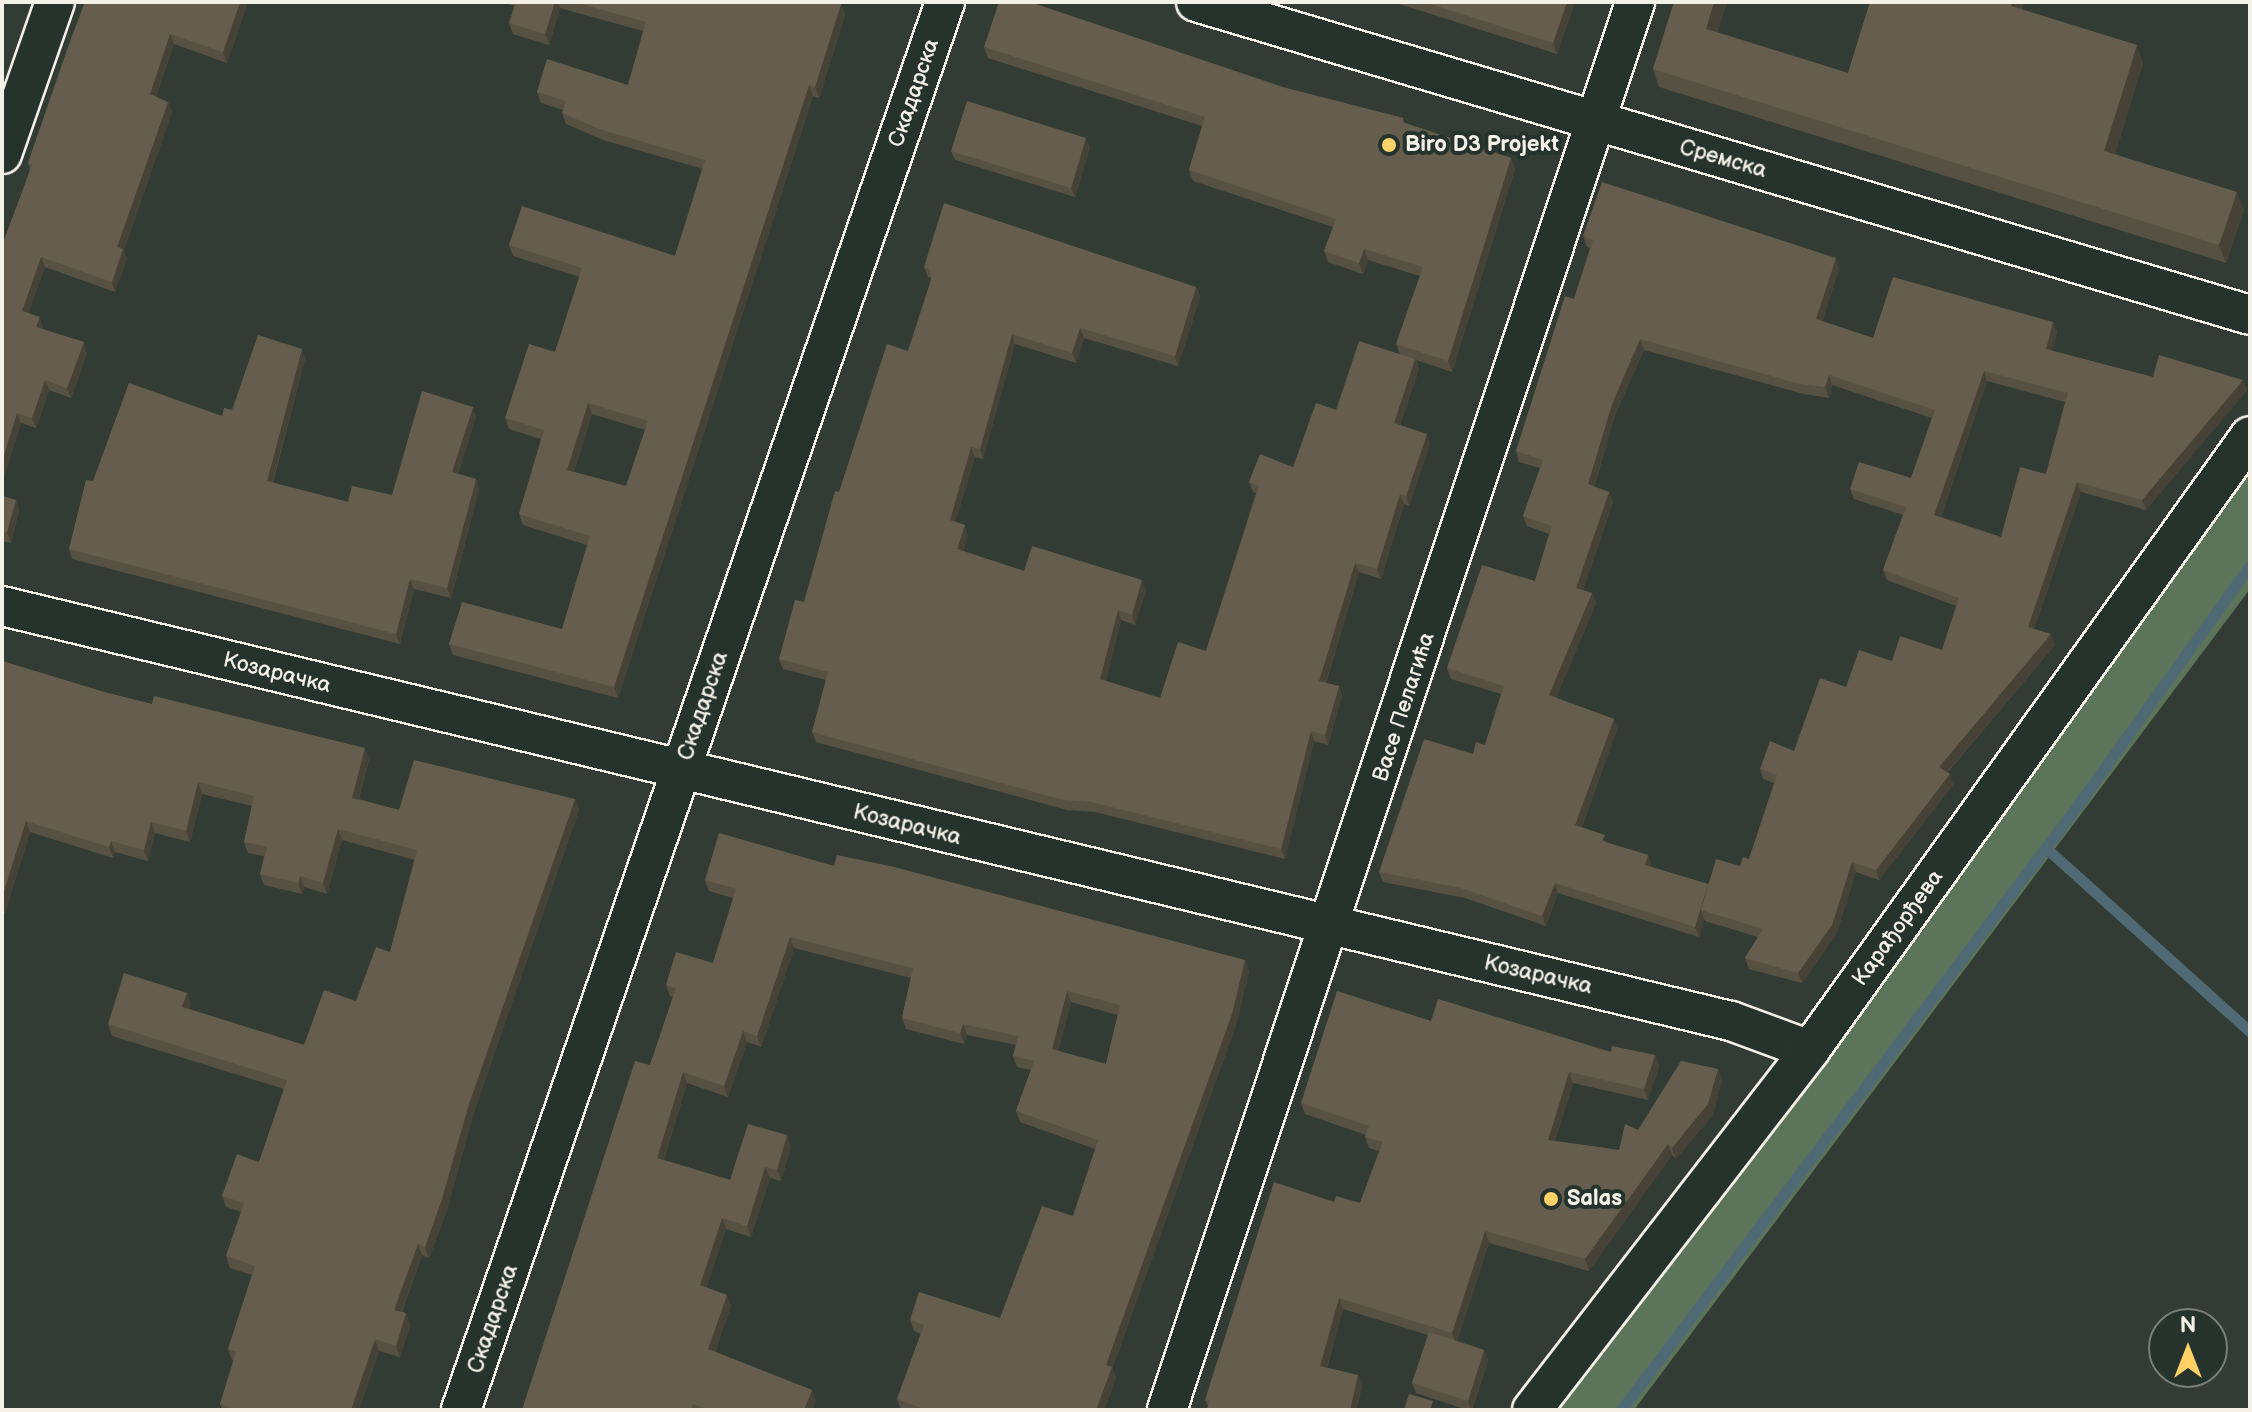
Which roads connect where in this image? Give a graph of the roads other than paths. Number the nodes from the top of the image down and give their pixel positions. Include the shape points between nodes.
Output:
1 (55, 2) edge
2 (945, 2) edge
3 (1196, 2) edge
4 (1635, 2) edge
5 (1596, 121) junction
6 (2, 154) edge
7 (2250, 315) edge
8 (2250, 436) edge
9 (2, 606) edge
10 (681, 771) junction
11 (1332, 927) junction
12 (1810, 1050) junction
13 (461, 1410) edge
14 (1167, 1410) edge
15 (1532, 1410) edge

1 - 6 street
2 - 10 street, Скадарска
3 - 5 street, Сремска
4 - 5 street, Васе Пелагића
5 - 7 street, Сремска
5 - 11 street, Васе Пелагића
8 - 12 street, Карађорђева
9 - 10 street, Козарачка
10 - 11 street, Козарачка
10 - 13 street, Скадарска
11 - 12 street, Козарачка via 1731,1021
11 - 14 street, Васе Пелагића
12 - 15 street, Карађорђева

